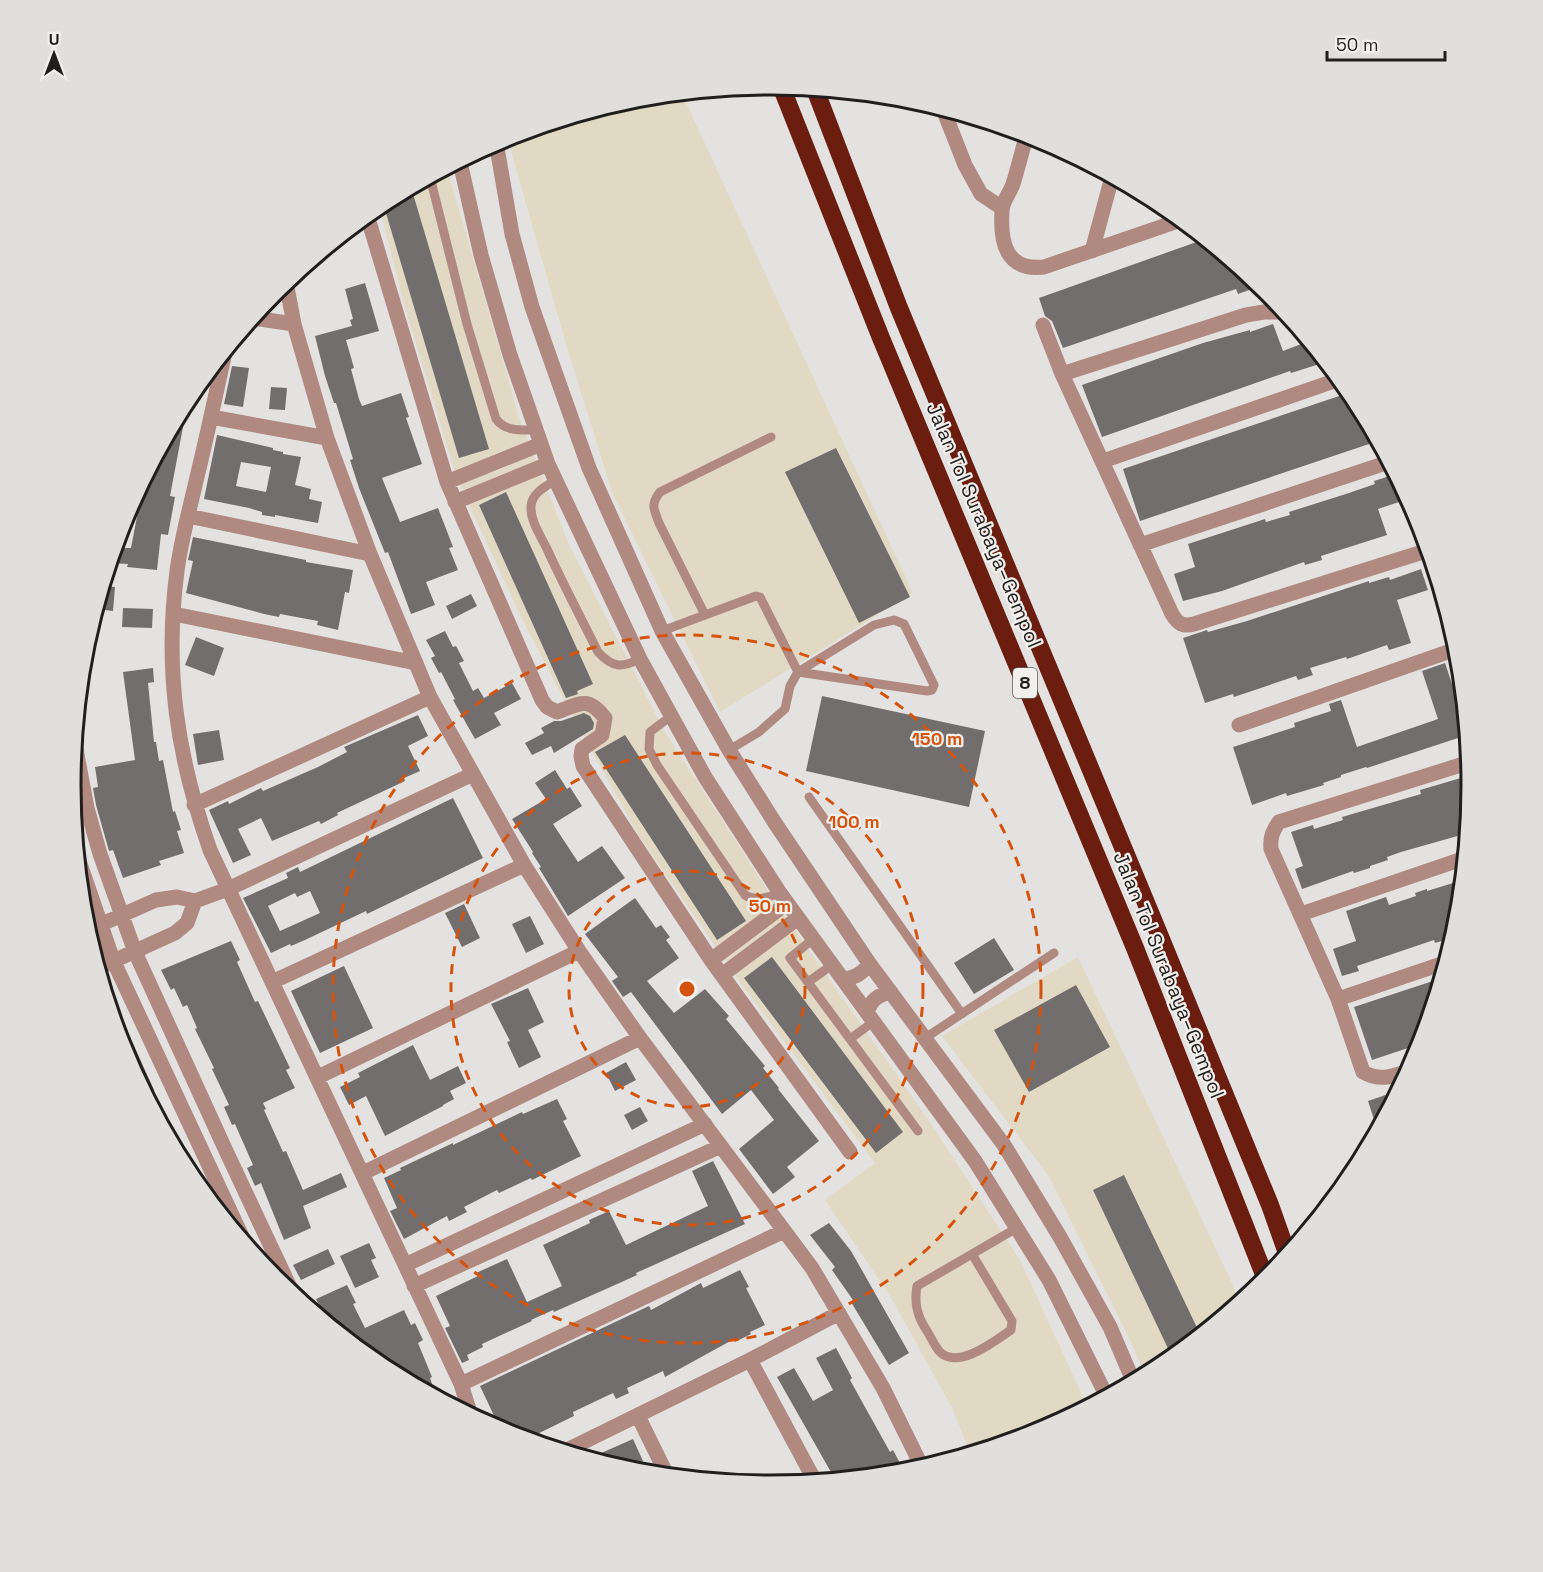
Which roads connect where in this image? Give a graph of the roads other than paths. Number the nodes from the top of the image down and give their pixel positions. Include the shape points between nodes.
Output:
1 (785, 96) edge
2 (818, 97) edge
3 (947, 118) edge
4 (1024, 144) edge
5 (498, 152) edge
6 (462, 169) edge
7 (1110, 184) edge
8 (432, 185) edge
9 (1002, 208) junction
10 (1171, 223) edge
11 (370, 225) edge
12 (1092, 252) junction
13 (288, 293) edge
14 (1273, 312) edge
15 (263, 319) edge
16 (294, 324) junction
17 (1043, 325) dead end
18 (221, 370) edge
19 (1062, 374) junction
20 (1332, 383) edge
21 (211, 417) junction
22 (538, 437) junction
23 (771, 437) dead end
24 (327, 438) junction
25 (1103, 461) junction
26 (548, 464) junction
27 (1382, 464) edge
28 (556, 480) junction
29 (447, 482) junction
30 (455, 502) junction
31 (188, 516) junction
32 (1140, 545) junction
33 (1421, 553) edge
34 (370, 554) junction
35 (174, 614) junction
36 (705, 615) junction
37 (662, 631) junction
38 (1449, 651) edge
39 (640, 658) junction
40 (416, 663) junction
41 (798, 672) junction
42 (430, 697) junction
43 (671, 716) junction
44 (1239, 725) dead end
45 (729, 750) junction
46 (1462, 765) edge
47 (473, 774) junction
48 (81, 777) edge
49 (809, 798) dead end
50 (195, 805) junction
51 (1458, 860) edge
52 (524, 865) junction
53 (89, 888) edge
54 (228, 889) junction
55 (784, 898) junction
56 (195, 901) junction
57 (1301, 914) junction
58 (121, 915) junction
59 (798, 918) junction
60 (102, 924) junction
61 (95, 927) edge
62 (813, 939) junction
63 (579, 951) junction
64 (135, 952) junction
65 (1054, 953) dead end
66 (113, 960) junction
67 (711, 960) junction
68 (869, 963) junction
69 (105, 964) edge
70 (832, 965) junction
71 (1438, 965) edge
72 (722, 975) junction
73 (843, 980) junction
74 (272, 982) junction
75 (808, 982) junction
76 (891, 992) junction
77 (1338, 999) junction
78 (962, 1014) junction
79 (870, 1017) junction
80 (640, 1038) junction
81 (925, 1038) junction
82 (850, 1039) junction
83 (1399, 1074) edge
84 (318, 1077) junction
85 (705, 1124) junction
86 (918, 1131) dead end
87 (721, 1146) junction
88 (850, 1152) dead end
89 (363, 1173) junction
90 (233, 1217) edge
91 (1017, 1228) junction
92 (784, 1231) junction
93 (1285, 1247) edge
94 (972, 1254) junction
95 (269, 1259) edge
96 (405, 1265) junction
97 (1263, 1271) edge
98 (414, 1286) junction
99 (839, 1313) junction
100 (750, 1360) junction
101 (1131, 1375) edge
102 (461, 1384) junction
103 (1104, 1391) edge
104 (468, 1406) edge
105 (638, 1416) junction
106 (573, 1447) edge
107 (919, 1460) edge
108 (663, 1468) edge
109 (812, 1475) edge

1 - 97 highway, Jalan Tol Surabaya–Gempol / 8 via 881,338 1135,948
2 - 93 highway, Jalan Tol Surabaya–Gempol / 8 via 903,319 1159,933
3 - 9 street via 981,194
4 - 9 street
5 - 37 street via 512,234 532,307 589,468
6 - 22 street via 510,355
7 - 12 street
8 - 22 lane via 495,419 507,429
9 - 12 street via 1008,255 1017,264 1044,267
10 - 12 street
11 - 29 street
13 - 16 street
14 - 19 street via 1246,315
15 - 16 street
16 - 24 street
17 - 19 street
18 - 21 street
19 - 25 street
20 - 25 street
21 - 24 street
21 - 31 street
22 - 26 street
22 - 29 street
23 - 36 lane via 660,492 654,500 659,523
24 - 34 street
25 - 32 street
26 - 28 street
26 - 30 street
27 - 32 street
28 - 39 street
28 - 39 lane via 533,498 533,519 598,652 616,665
29 - 30 street
30 - 67 street via 547,707 557,712 587,703 605,718 602,735 582,749 583,766
31 - 34 street
31 - 35 street
32 - 33 street via 1172,614 1177,622 1187,626
34 - 40 street
35 - 40 street
35 - 50 street via 171,655 177,729
36 - 37 lane
36 - 41 lane via 760,597
37 - 45 street
38 - 44 street
39 - 43 street
40 - 42 street
41 - 41 lane via 927,692 934,685 904,624 894,620 874,625
41 - 45 lane via 785,709 759,732
42 - 47 street
42 - 50 street
43 - 55 street via 705,777
43 - 55 lane via 650,732 649,749 657,765 745,895
45 - 68 street
46 - 57 street via 1279,822 1272,831 1271,849
47 - 52 street
47 - 54 street
48 - 58 street via 100,854
49 - 78 lane
50 - 54 street
51 - 57 street
52 - 63 street
52 - 74 street
53 - 60 street
54 - 56 street
54 - 74 street
55 - 59 street
55 - 67 street
56 - 58 street via 177,897 156,900
56 - 64 street via 188,923 176,933
57 - 77 street
58 - 60 street
58 - 64 street
59 - 62 street
59 - 72 street
60 - 61 street
60 - 66 street
62 - 70 street
62 - 75 lane via 790,958
63 - 80 street
63 - 84 street
64 - 66 street
64 - 95 street
65 - 78 lane
66 - 69 street
66 - 90 street
67 - 72 street
68 - 73 street via 856,977
68 - 76 street
70 - 73 street
70 - 75 lane
71 - 77 street
72 - 88 street
73 - 79 street
74 - 84 street
75 - 82 lane
76 - 79 street via 871,1001
76 - 81 street
77 - 83 street via 1363,1072 1373,1078
78 - 81 lane
79 - 82 lane
79 - 91 street via 975,1161
80 - 85 street
80 - 89 street
81 - 101 street via 1017,1165 1110,1327
82 - 86 lane
84 - 89 street
85 - 87 street
85 - 96 street
87 - 92 street
87 - 98 street
89 - 96 street
91 - 94 lane
91 - 103 street via 1049,1280
92 - 99 street
92 - 102 street
94 - 94 lane via 918,1286 915,1300 922,1324 940,1352 950,1357 966,1356 987,1347 1011,1330 1012,1321
96 - 98 street
98 - 102 street
99 - 100 street
99 - 107 street via 883,1388
100 - 105 street
100 - 109 street
102 - 104 street
105 - 106 street
105 - 108 street

